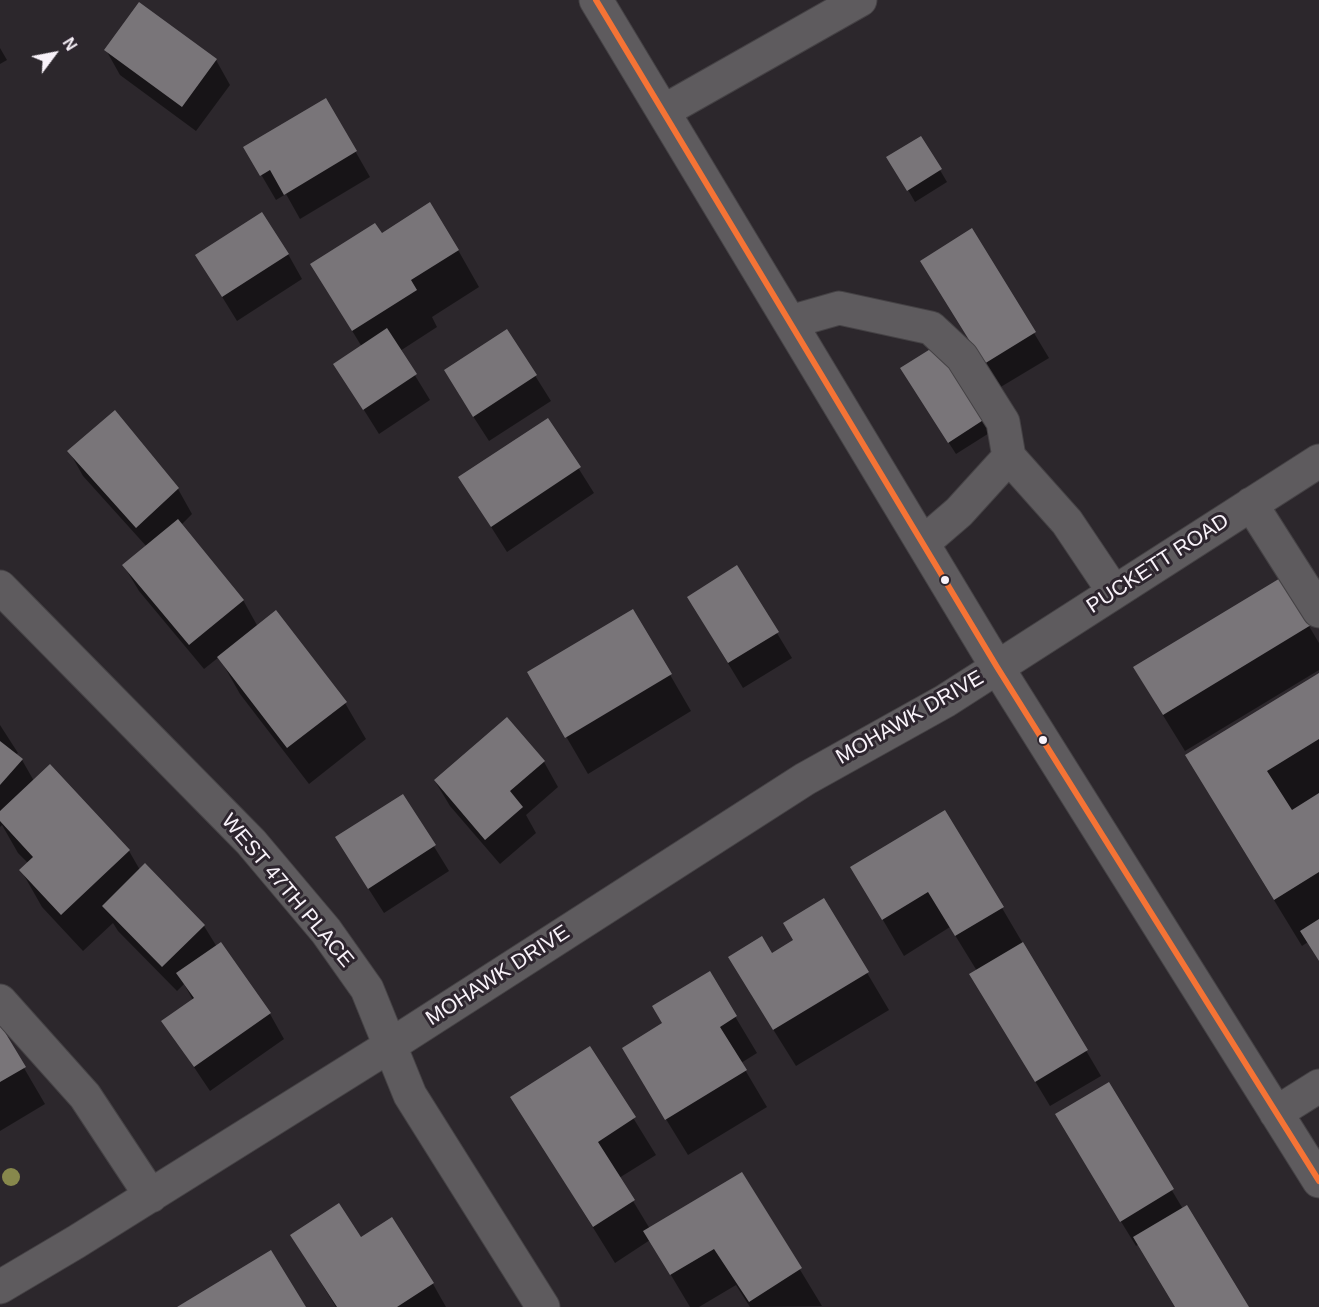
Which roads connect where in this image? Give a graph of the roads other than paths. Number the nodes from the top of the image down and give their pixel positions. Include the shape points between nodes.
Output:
1 (596, 0) edge
2 (860, 0) edge
3 (664, 111) junction
4 (790, 322) junction
5 (1009, 457) junction
6 (1319, 460) edge
7 (1251, 504) junction
8 (923, 543) junction
9 (0, 587) edge
10 (1114, 592) junction
11 (1319, 611) edge
12 (997, 667) junction
13 (0, 1001) edge
14 (391, 1045) junction
15 (1319, 1086) edge
16 (1276, 1113) junction
17 (1319, 1181) edge
18 (151, 1196) junction
19 (0, 1287) edge
20 (543, 1307) edge

1 - 3 street
2 - 3 street
3 - 4 street
4 - 5 street via 839,308 932,328 962,357 1003,422
4 - 8 street
5 - 8 street via 959,512
5 - 10 street via 1067,522
6 - 7 street, PUCKETT ROAD
7 - 10 street, PUCKETT ROAD
7 - 11 street
8 - 12 street
9 - 14 street, WEST 47TH PLACE via 251,842 326,931 367,989
10 - 12 street, PUCKETT ROAD
12 - 14 street, MOHAWK DRIVE via 945,701 806,779
12 - 16 street
13 - 18 street via 85,1096
14 - 18 street, MOHAWK DRIVE
14 - 20 street, WEST 47TH PLACE via 410,1095
15 - 16 street
16 - 17 street
18 - 19 street, MOHAWK DRIVE

